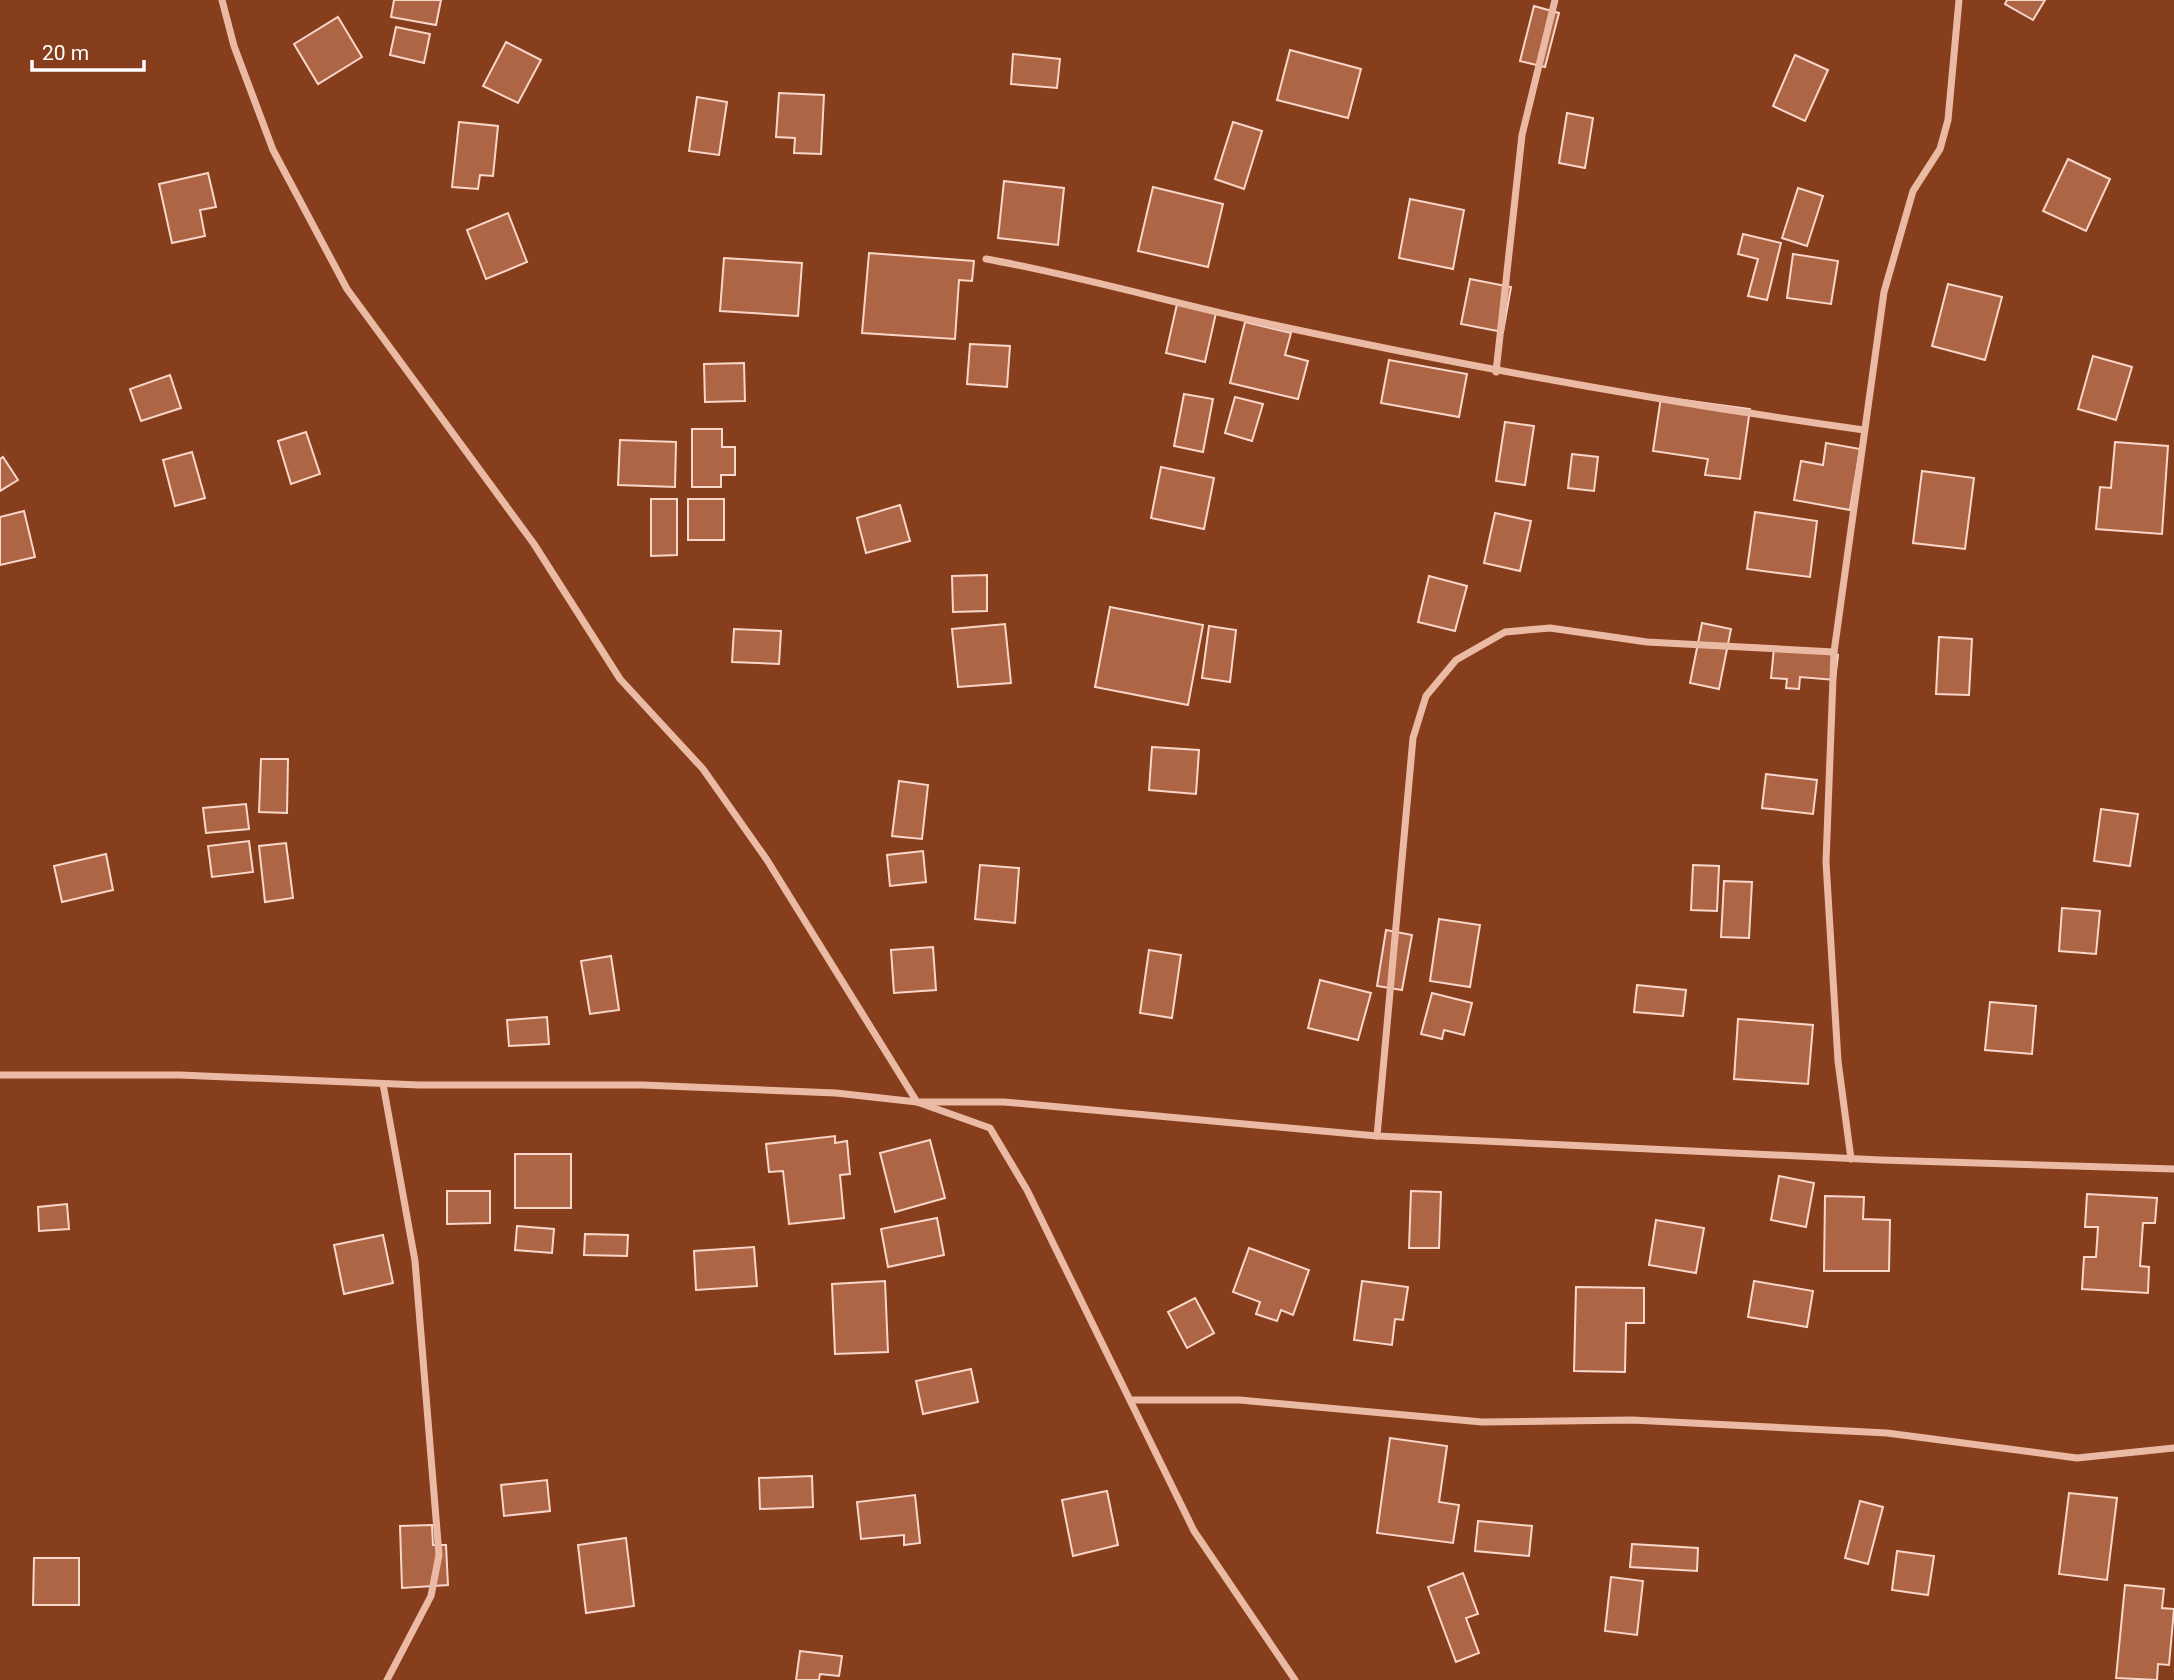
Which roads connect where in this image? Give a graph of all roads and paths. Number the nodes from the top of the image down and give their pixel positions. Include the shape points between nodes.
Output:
1 (222, 0) edge
2 (1555, 0) edge
3 (1959, 0) edge
4 (986, 259) dead end
5 (1496, 372) junction
6 (1864, 430) junction
7 (1834, 652) junction
8 (0, 1075) edge
9 (383, 1084) junction
10 (917, 1102) junction
11 (1377, 1136) junction
12 (1851, 1159) junction
13 (2174, 1169) edge
14 (1131, 1400) junction
15 (2174, 1448) edge
16 (387, 1680) edge
17 (1294, 1680) edge

1 - 10 street via 234,46 274,149 347,289 534,544 620,679 703,769 767,860
2 - 5 street via 1522,135
3 - 6 street via 1948,120 1940,149 1913,191 1900,227 1884,292
4 - 5 street via 1066,273 1261,322
5 - 6 street
6 - 7 street
7 - 11 street via 1647,642 1550,628 1505,632 1456,660 1426,696 1413,738
7 - 12 street via 1826,862 1838,1061
8 - 9 street via 180,1075
9 - 10 street via 643,1085 836,1093
9 - 16 street via 415,1261 439,1555 431,1596
10 - 11 street via 1004,1102
10 - 14 street via 990,1128 1027,1190
11 - 12 street
12 - 13 street
14 - 15 street via 1240,1400 1482,1422 1632,1420 1887,1433 2077,1458
14 - 17 street via 1194,1531

